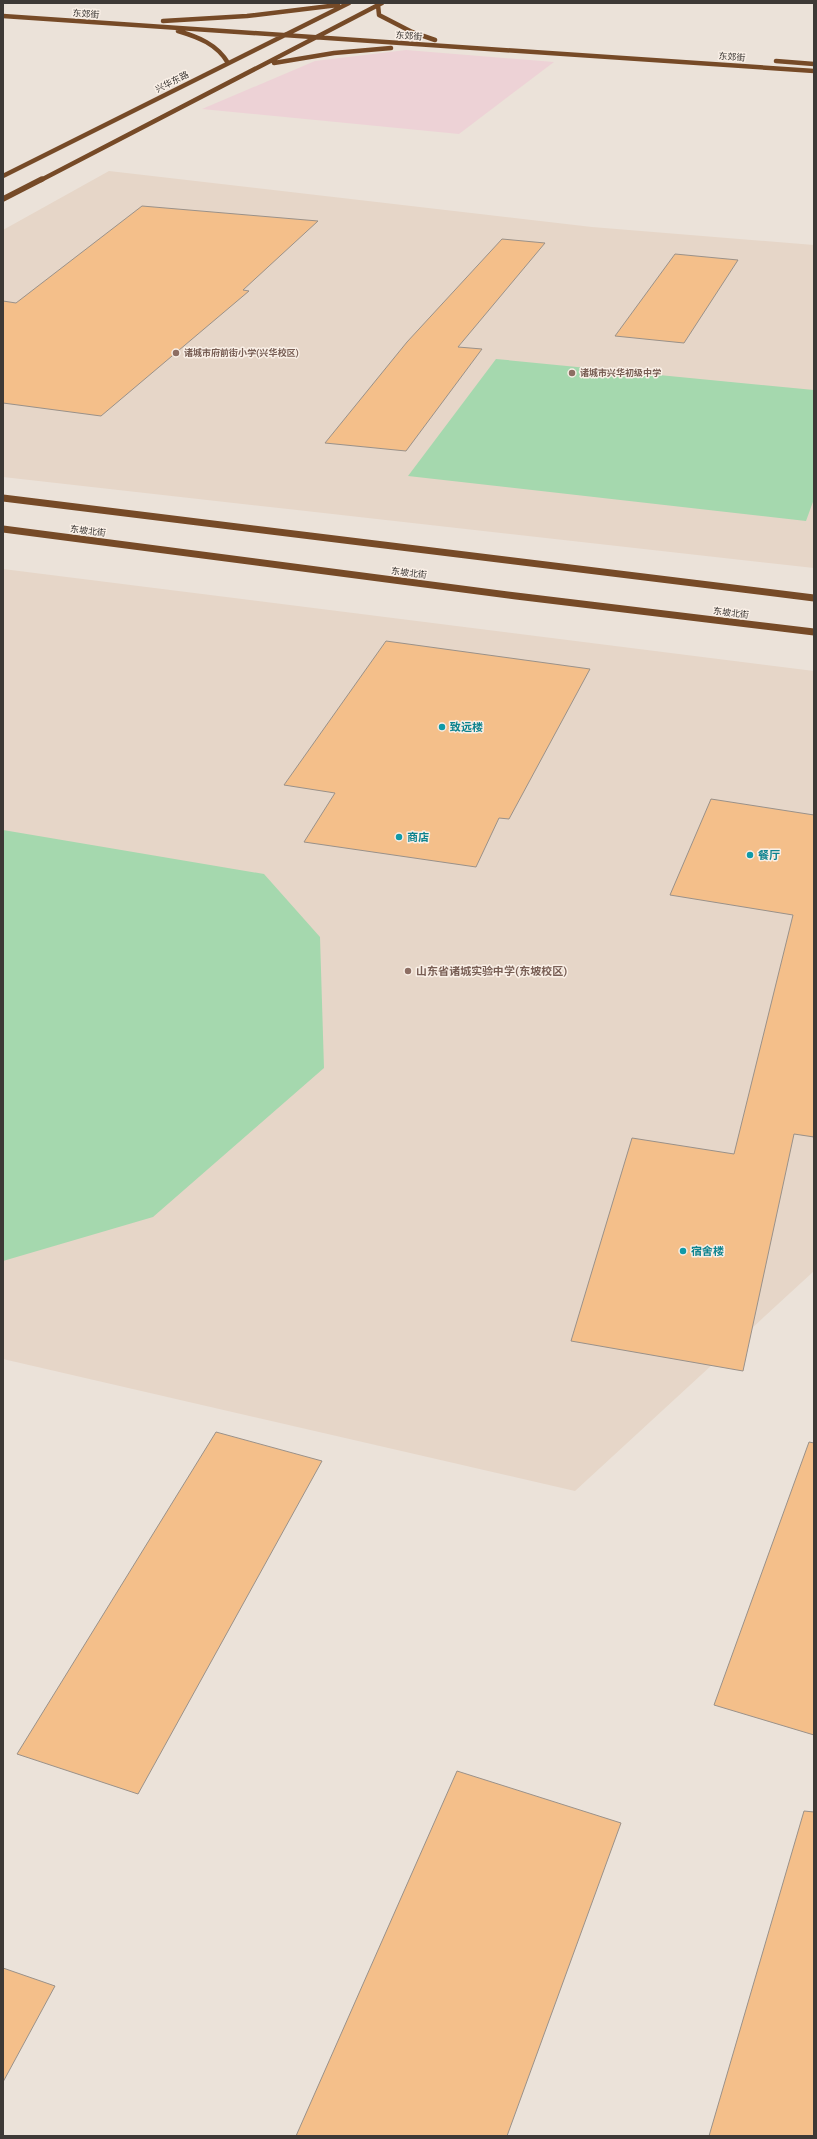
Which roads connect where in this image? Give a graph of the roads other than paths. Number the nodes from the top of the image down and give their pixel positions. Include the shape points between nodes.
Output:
1 (349, 3) edge
2 (380, 4) edge
3 (3, 16) edge
4 (155, 20) dead end
5 (163, 20) junction
6 (209, 24) dead end
7 (158, 26) junction
8 (286, 29) dead end
9 (294, 30) junction
10 (307, 30) dead end
11 (314, 31) dead end
12 (327, 32) junction
13 (335, 32) dead end
14 (282, 36) junction
15 (316, 38) junction
16 (404, 38) dead end
17 (436, 40) junction
18 (483, 43) dead end
19 (423, 45) junction
20 (767, 61) dead end
21 (228, 63) junction
22 (814, 64) edge
23 (264, 65) junction
24 (814, 71) edge
25 (3, 176) edge
26 (3, 199) edge
27 (3, 498) edge
28 (3, 529) edge
29 (814, 598) edge
30 (814, 632) edge

1 - 5 main road via 247,16
1 - 9 main road, 兴华东路
2 - 12 main road
2 - 17 main road via 379,15 412,32
3 - 7 main road, 东郊街
4 - 5 main road
5 - 6 main road
7 - 14 main road, 东郊街
7 - 21 main road via 187,34 207,44 224,53
8 - 9 main road
9 - 10 main road
9 - 14 main road, 兴华东路
11 - 12 main road
12 - 13 main road
12 - 15 main road
14 - 15 main road, 东郊街
14 - 21 main road, 兴华东路
15 - 19 main road, 东郊街
15 - 23 main road
16 - 17 main road, 东郊街
17 - 18 main road, 东郊街
19 - 23 main road via 334,53
19 - 24 main road, 东郊街
20 - 22 main road
21 - 25 main road, 兴华东路
23 - 26 main road
27 - 29 main road
28 - 30 main road, 东坡北街

